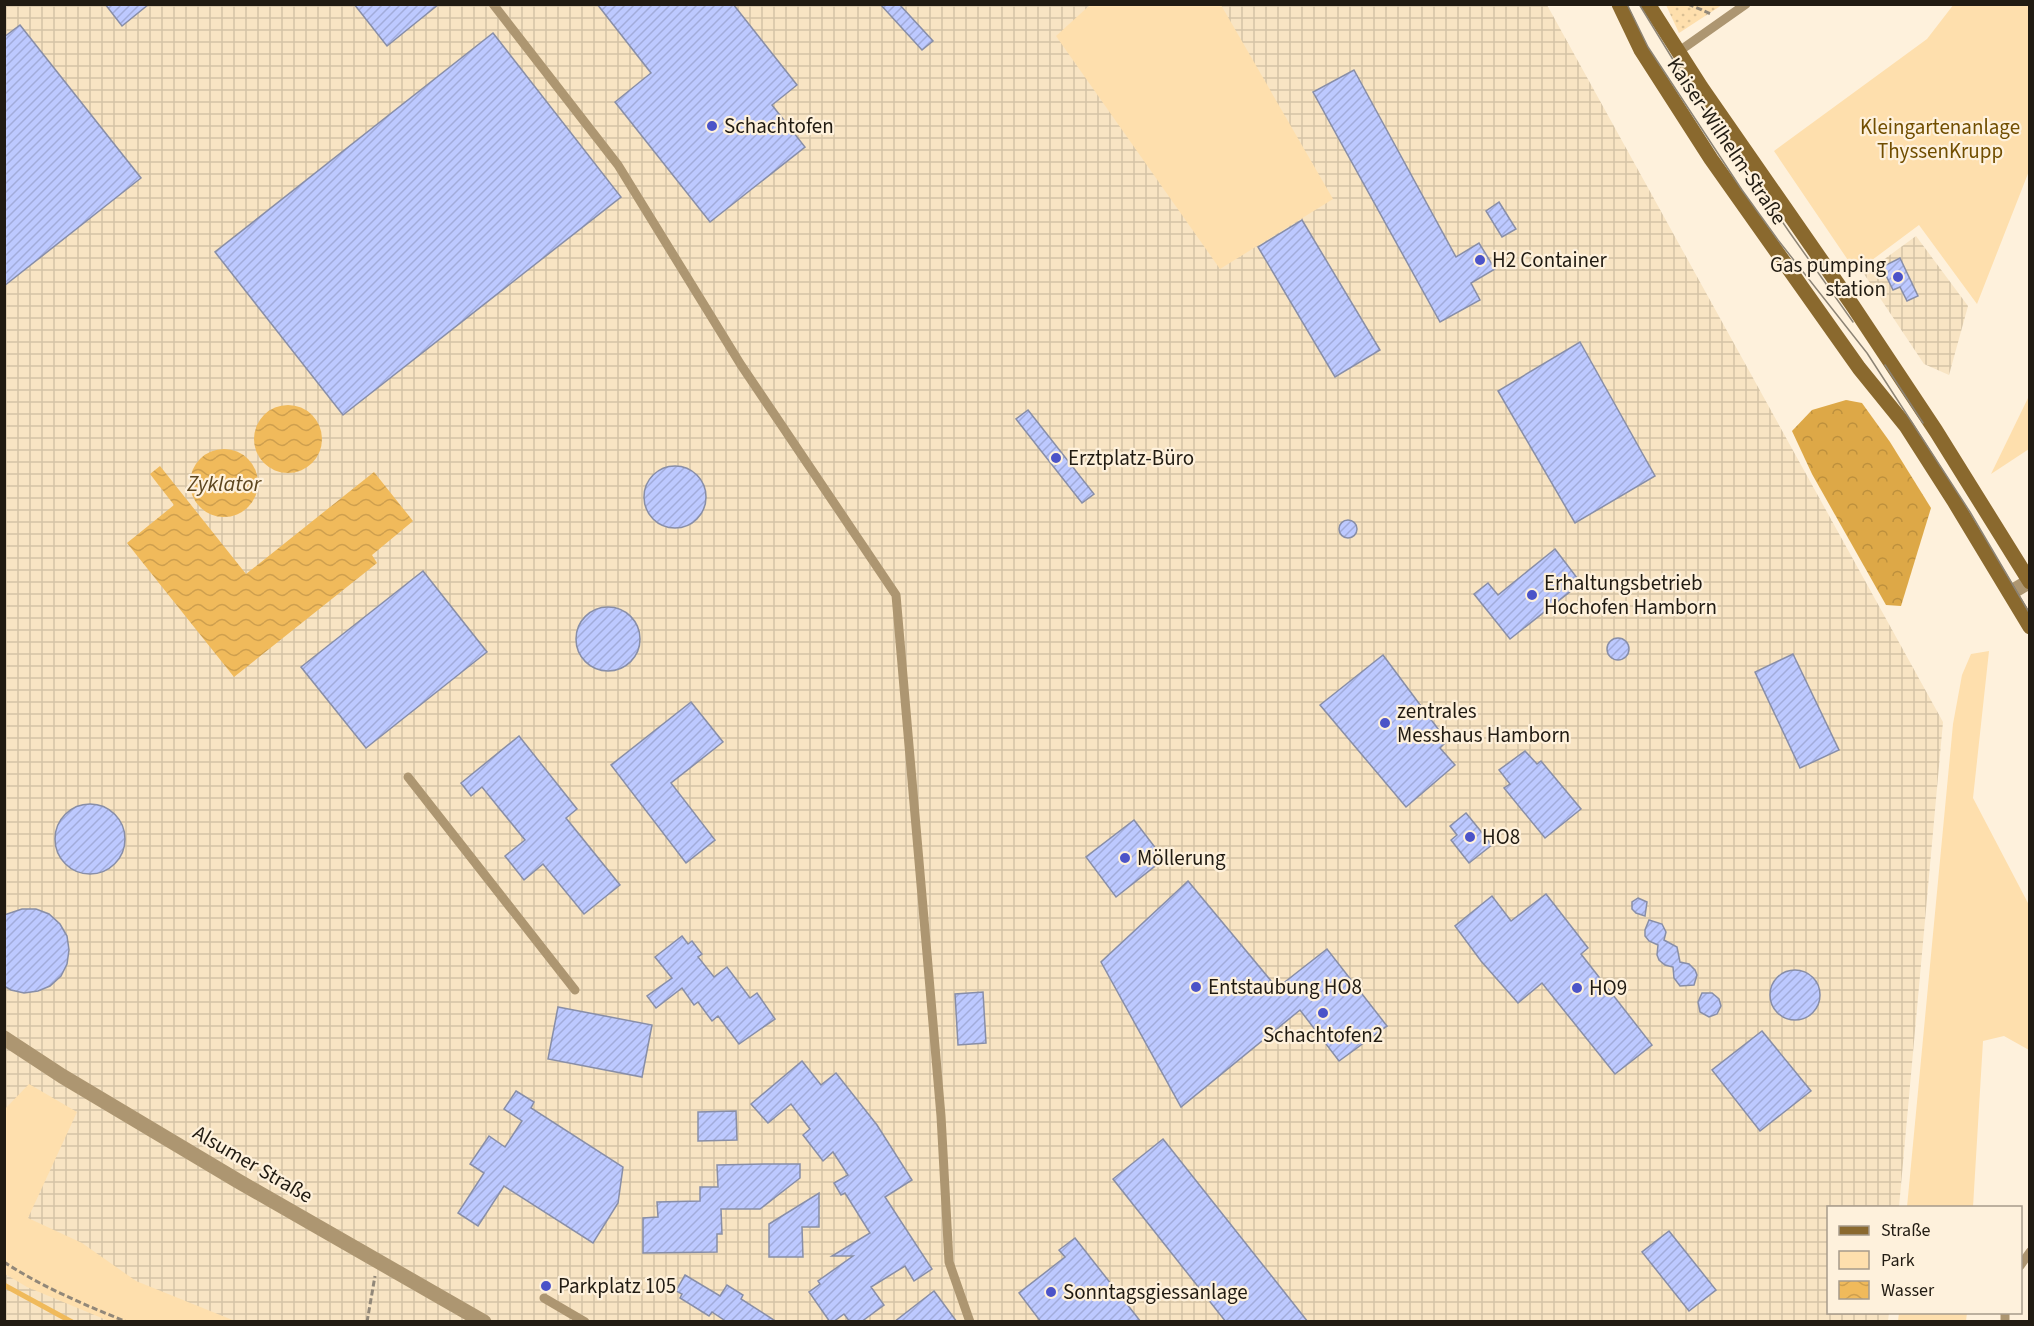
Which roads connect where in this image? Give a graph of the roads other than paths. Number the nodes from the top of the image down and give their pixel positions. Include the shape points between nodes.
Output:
1 (493, 4) edge
2 (1619, 4) edge
3 (1648, 4) edge
4 (1746, 4) edge
5 (1678, 51) junction
6 (2029, 582) edge
7 (2010, 594) junction
8 (2030, 627) edge
9 (408, 777) dead end
10 (575, 990) dead end
11 (4, 1038) edge
12 (544, 1298) dead end
13 (484, 1322) edge
14 (585, 1322) edge
15 (970, 1322) edge

1 - 15 lane via 618,165 741,365 896,595 940,1104 949,1262
2 - 7 main road, Kaiser-Wilhelm-Straße via 1641,50 1711,159 1859,368 1906,426
3 - 5 main road, Kaiser-Wilhelm-Straße
4 - 5 lane
5 - 6 main road, Kaiser-Wilhelm-Straße via 1936,431
6 - 7 street
7 - 8 main road, Kaiser-Wilhelm-Straße
9 - 10 lane
11 - 13 street, Alsumer Straße via 238,1181
12 - 14 lane

